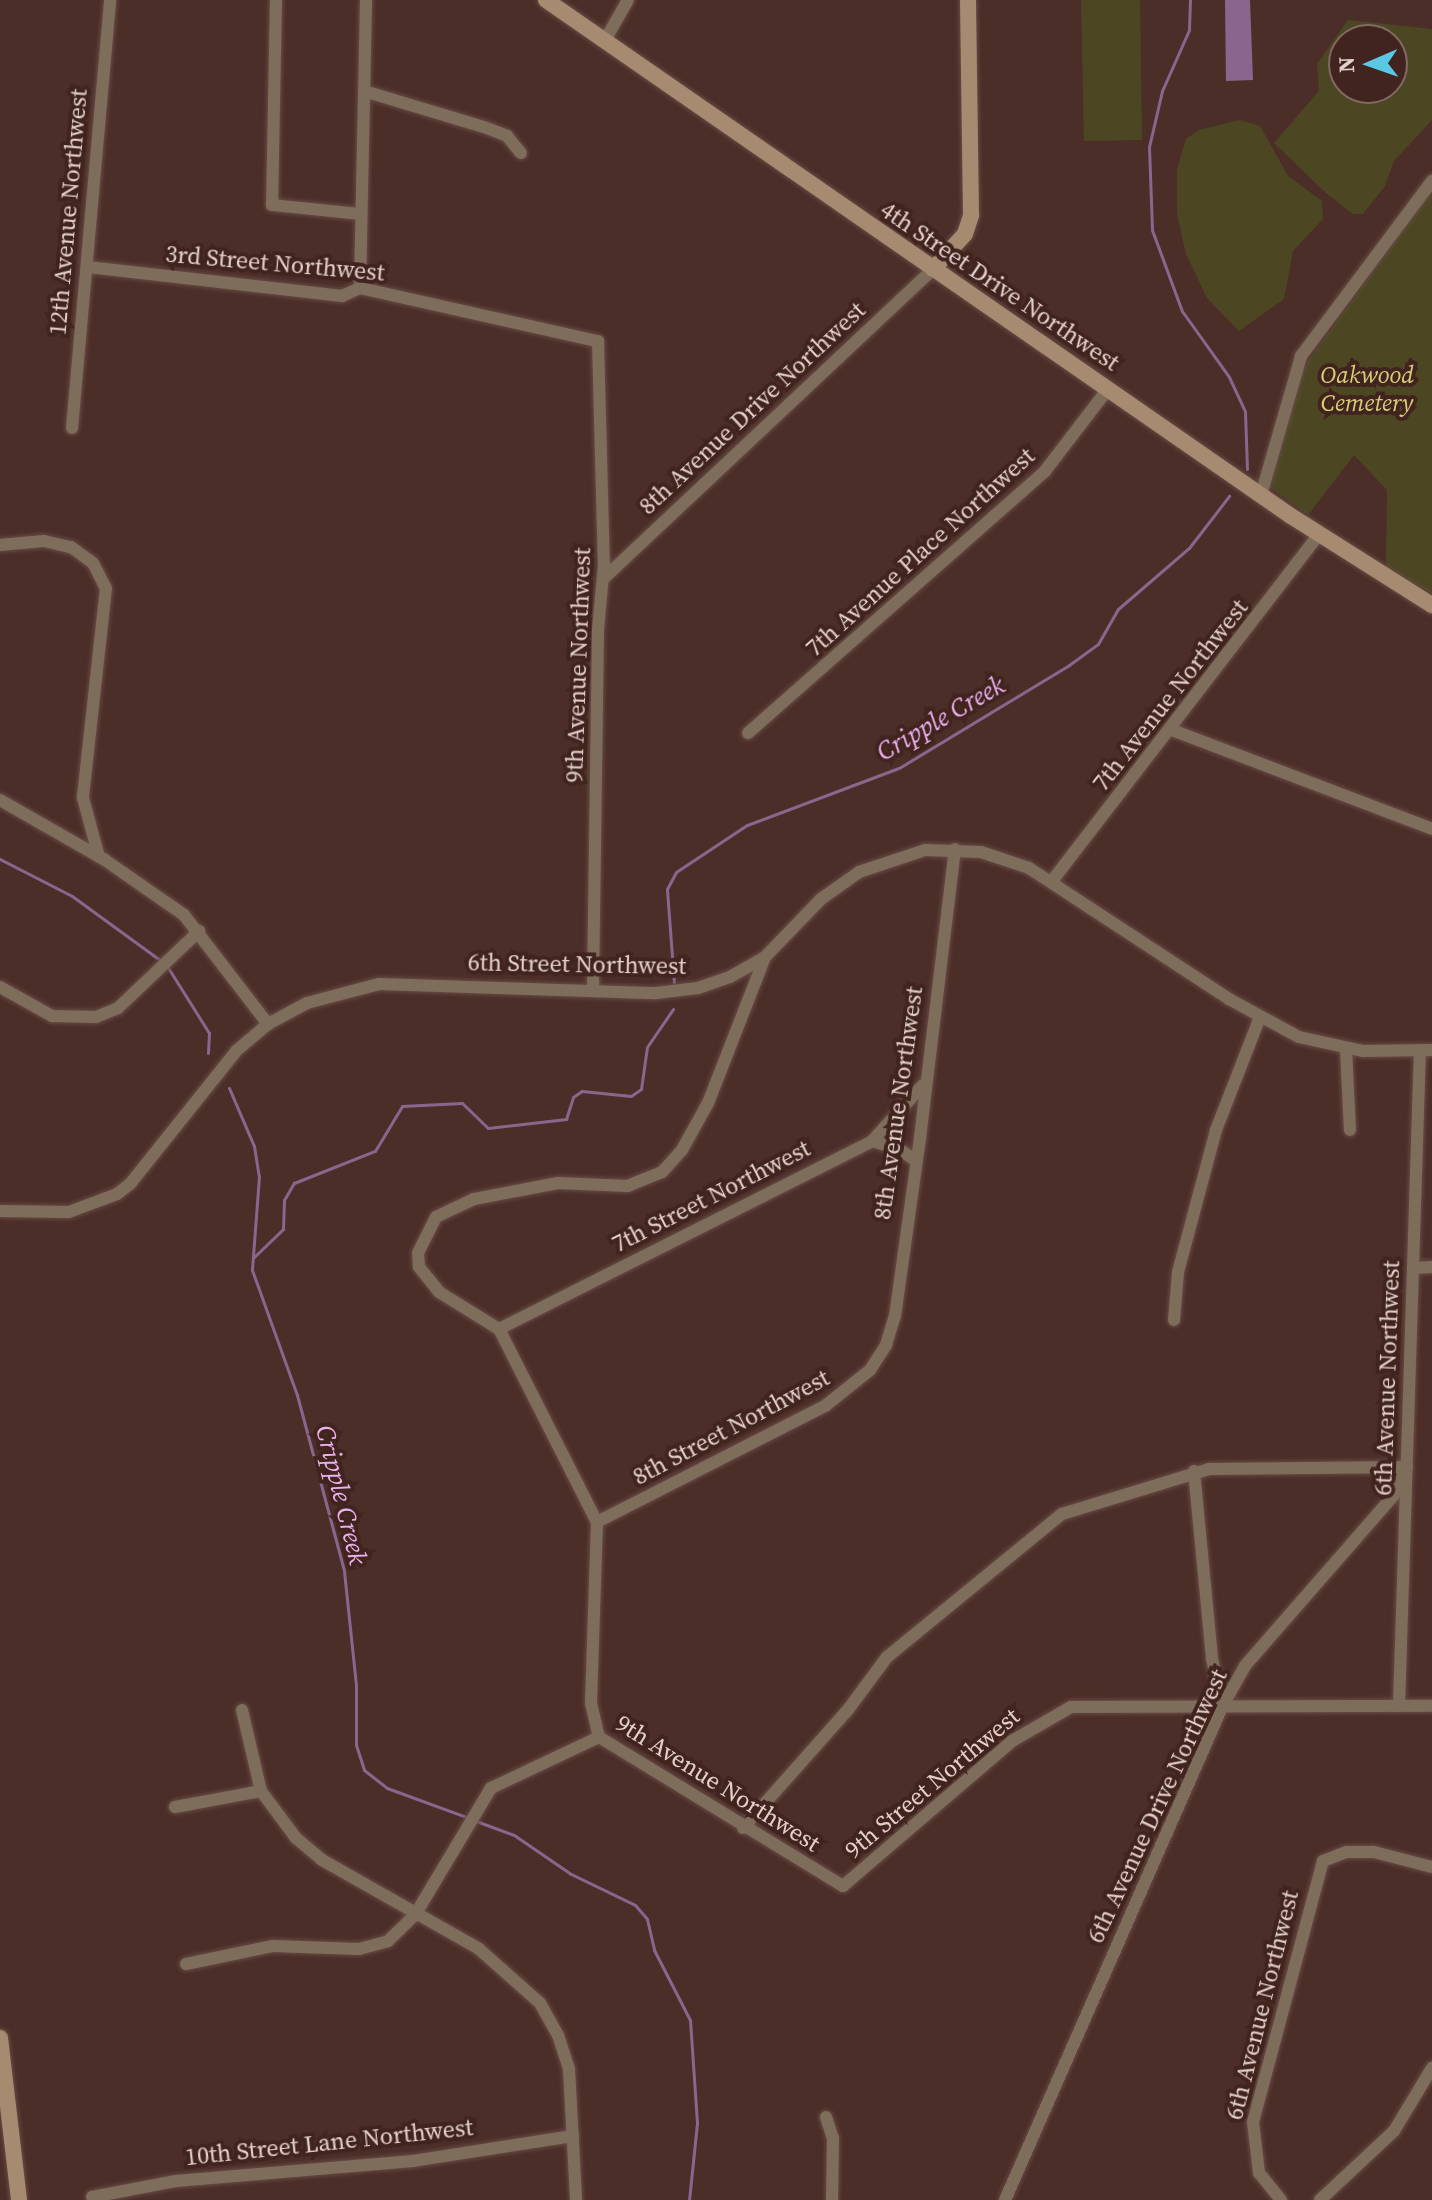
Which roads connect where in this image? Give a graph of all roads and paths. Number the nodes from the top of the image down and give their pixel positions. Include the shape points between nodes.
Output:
1 (110, 0) edge
2 (276, 0) edge
3 (366, 0) edge
4 (546, 0) edge
5 (628, 0) edge
6 (968, 0) edge
7 (604, 42) junction
8 (364, 91) junction
9 (521, 153) dead end
10 (1432, 181) edge
11 (361, 214) junction
12 (88, 267) junction
13 (933, 269) junction
14 (360, 288) junction
15 (598, 341) joint
16 (1108, 389) junction
17 (72, 428) dead end
18 (1261, 495) junction
19 (1319, 534) junction
20 (0, 545) edge
21 (603, 579) junction
22 (1432, 605) edge
23 (1172, 730) junction
24 (748, 733) dead end
25 (0, 800) edge
26 (1432, 829) edge
27 (955, 849) junction
28 (99, 857) junction
29 (1052, 881) junction
30 (199, 931) junction
31 (765, 957) junction
32 (0, 987) edge
33 (593, 991) junction
34 (1260, 1017) junction
35 (268, 1024) junction
36 (1346, 1049) junction
37 (1426, 1050) edge
38 (925, 1082) junction
39 (1350, 1130) dead end
40 (872, 1141) junction
41 (916, 1161) junction
42 (0, 1211) edge
43 (1432, 1267) edge
44 (1414, 1268) junction
45 (1174, 1320) dead end
46 (499, 1329) junction
47 (877, 1360) joint
48 (1407, 1467) junction
49 (1194, 1471) junction
50 (597, 1522) junction
51 (1223, 1705) junction
52 (1399, 1706) junction
53 (1432, 1706) edge
54 (242, 1710) dead end
55 (599, 1737) junction
56 (261, 1791) junction
57 (175, 1807) dead end
58 (743, 1828) junction
59 (1432, 1867) edge
60 (843, 1886) joint
61 (417, 1913) junction
62 (186, 1964) dead end
63 (0, 2038) edge
64 (1432, 2068) edge
65 (4, 2102) edge
66 (826, 2117) dead end
67 (573, 2136) junction
68 (92, 2197) dead end
69 (19, 2200) edge
70 (576, 2200) edge
71 (832, 2200) edge
72 (1005, 2200) edge
73 (1281, 2200) edge
74 (1320, 2200) edge

1 - 12 street, 12th Avenue Northwest
2 - 11 street via 272,205
3 - 8 street
4 - 7 main road, 4th Street Drive Northwest
5 - 7 street
6 - 13 main road via 971,215 965,234
7 - 13 main road, 4th Street Drive Northwest
8 - 9 street via 507,136
8 - 11 street
10 - 18 street via 1312,335 1292,377
11 - 14 street
12 - 14 street, 3rd Street Northwest via 342,296
12 - 17 street, 12th Avenue Northwest
13 - 16 main road, 4th Street Drive Northwest
13 - 21 street, 8th Avenue Drive Northwest
14 - 15 street, 3rd Street Northwest
15 - 21 street, 9th Avenue Northwest
16 - 18 main road, 4th Street Drive Northwest
16 - 24 street, 7th Avenue Place Northwest via 1045,471
18 - 19 main road, 4th Street Drive Northwest
19 - 22 main road, 4th Street Drive Northwest
19 - 23 street, 7th Avenue Northwest
20 - 28 street via 53,541 71,547 93,563 106,588 83,798
21 - 33 street, 9th Avenue Northwest
23 - 26 street
23 - 29 street, 7th Avenue Northwest
25 - 28 street
27 - 29 street, 6th Street Northwest via 1006,858
27 - 31 street, 6th Street Northwest via 902,854 859,872 821,899
27 - 38 street, 8th Avenue Northwest
28 - 30 street via 181,912
29 - 34 street, 6th Street Northwest
30 - 32 street via 118,1008 96,1017 52,1016
30 - 35 street
31 - 33 street, 6th Street Northwest via 698,988
31 - 46 street via 708,1103 673,1161 646,1182 537,1185 448,1210 427,1227 419,1267 456,1306
33 - 35 street, 6th Street Northwest via 379,984 324,996
34 - 36 street, 6th Street Northwest via 1299,1037
34 - 45 street via 1216,1130 1178,1272
35 - 42 street, 6th Street Northwest via 236,1051 117,1194 69,1212
36 - 37 street, 6th Street Northwest
36 - 39 street
37 - 44 street, 6th Avenue Northwest
38 - 40 street, 7th Street Northwest via 901,1115
38 - 41 street, 8th Avenue Northwest
40 - 41 street
40 - 46 street, 7th Street Northwest
41 - 47 street, 8th Avenue Northwest via 895,1316
43 - 44 street
44 - 48 street, 6th Avenue Northwest
46 - 50 street, 9th Avenue Northwest
47 - 50 street, 8th Street Northwest via 813,1414
48 - 49 street
48 - 51 street, 6th Avenue Drive Northwest via 1394,1495 1245,1666
48 - 52 street, 6th Avenue Northwest
49 - 51 street via 1212,1659
49 - 58 street via 1070,1510 1018,1546 887,1657 847,1711
50 - 55 street, 9th Avenue Northwest via 591,1703
51 - 52 street, 9th Street Northwest
51 - 60 street, 9th Street Northwest via 1084,1705 1053,1714 1012,1741
51 - 72 street, 6th Avenue Drive Northwest
52 - 53 street, 9th Street Northwest
54 - 56 street
55 - 58 street, 9th Avenue Northwest
55 - 61 street via 491,1788
56 - 57 street
56 - 61 street via 284,1826 315,1855
58 - 60 street, 9th Avenue Northwest
59 - 73 street, 6th Avenue Northwest via 1374,1852 1347,1852 1323,1861 1253,2122 1259,2173
61 - 62 street via 388,1941 371,1948 273,1946
61 - 67 street via 496,1961 540,2003 565,2055
63 - 65 main road
64 - 74 street via 1394,2131
65 - 69 main road
66 - 71 street via 833,2138
67 - 68 street, 10th Street Lane Northwest via 413,2161 176,2181
67 - 70 street

